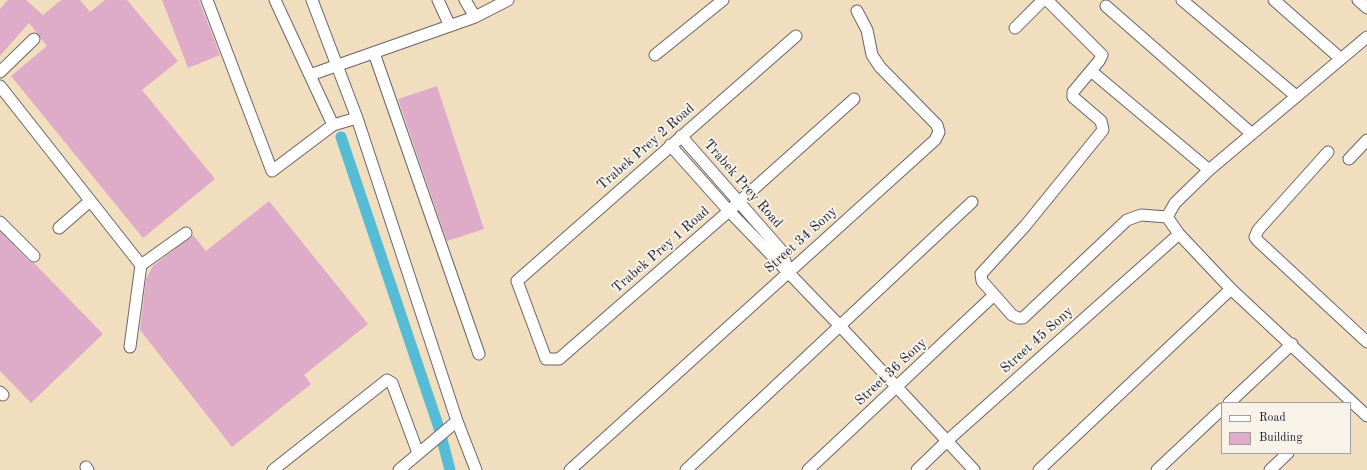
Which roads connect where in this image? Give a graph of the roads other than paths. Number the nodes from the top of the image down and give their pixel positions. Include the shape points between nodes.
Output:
1 (207, 0) edge
2 (275, 0) edge
3 (312, 0) edge
4 (438, 0) edge
5 (465, 0) edge
6 (508, 0) edge
7 (723, 0) edge
8 (1043, 0) edge
9 (1047, 0) edge
10 (1182, 0) edge
11 (1274, 0) edge
12 (1358, 0) edge
13 (1106, 6) dead end
14 (1367, 8) edge
15 (857, 11) dead end
16 (475, 17) junction
17 (450, 26) junction
18 (1015, 28) dead end
19 (796, 36) dead end
20 (1367, 37) edge
21 (34, 39) dead end
22 (374, 53) junction
23 (655, 55) dead end
24 (1340, 59) junction
25 (337, 66) junction
26 (1091, 71) junction
27 (0, 72) edge
28 (310, 76) junction
29 (0, 86) edge
30 (1296, 96) junction
31 (854, 99) dead end
32 (357, 118) junction
33 (333, 125) junction
34 (1252, 134) junction
35 (681, 136) junction
36 (1367, 140) edge
37 (670, 145) junction
38 (1328, 152) dead end
39 (1349, 159) dead end
40 (1209, 170) junction
41 (90, 201) junction
42 (739, 202) junction
43 (972, 202) dead end
44 (729, 211) junction
45 (1167, 217) junction
46 (0, 222) edge
47 (59, 228) dead end
48 (186, 233) dead end
49 (1179, 234) junction
50 (34, 256) dead end
51 (140, 265) junction
52 (788, 271) junction
53 (517, 281) joint
54 (1231, 289) junction
55 (994, 295) junction
56 (840, 326) junction
57 (1367, 342) edge
58 (1292, 344) junction
59 (130, 347) dead end
60 (479, 354) dead end
61 (897, 387) junction
62 (1344, 400) edge
63 (1230, 402) edge
64 (1351, 405) edge
65 (1221, 410) edge
66 (1367, 416) edge
67 (454, 423) junction
68 (947, 441) junction
69 (421, 451) junction
70 (1287, 454) edge
71 (273, 470) edge
72 (399, 470) edge
73 (476, 470) edge
74 (570, 470) edge
75 (686, 470) edge
76 (808, 470) edge
77 (917, 470) edge
78 (974, 470) edge
79 (1039, 470) edge
80 (1157, 470) edge
81 (1270, 470) edge

1 - 33 street via 272,171
2 - 28 street
3 - 25 street
4 - 17 street
5 - 16 street
6 - 16 street
7 - 23 street
8 - 18 street
9 - 26 street via 1102,55
10 - 30 street
11 - 24 street
12 - 14 street
13 - 34 street
15 - 52 street, Street 34 Sony via 867,30 872,55 880,67 937,125 939,132 935,140
16 - 17 street
17 - 22 street
19 - 35 street, Trabek Prey 2 Road
20 - 24 street
21 - 27 street
22 - 25 street
22 - 60 street
24 - 30 street
25 - 28 street
25 - 32 street
26 - 40 street
26 - 55 street via 1073,92 1073,97 1101,121 1103,130 1025,226 981,274 982,281
28 - 33 street
29 - 41 street
30 - 34 street
31 - 42 street, Trabek Prey 1 Road
32 - 33 street
32 - 67 street
34 - 40 street
35 - 37 street, Trabek Prey 2 Road
35 - 42 street, Trabek Prey Road
36 - 39 street
37 - 44 street, Trabek Prey Road
37 - 53 street, Trabek Prey 2 Road
38 - 57 street via 1258,230 1255,237
40 - 45 street via 1175,203
41 - 47 street
41 - 51 street
42 - 44 street, Trabek Prey 1 Road
42 - 52 street, Trabek Prey Road via 781,250
43 - 56 street
44 - 52 street, Trabek Prey Road
44 - 53 street, Trabek Prey 1 Road via 559,359 546,359
45 - 49 street
45 - 55 street via 1141,215 1128,220 1023,318 1012,315
46 - 50 street
48 - 51 street
49 - 54 street
49 - 68 street, Street 45 Sony
51 - 59 street
52 - 56 street
52 - 74 street, Street 34 Sony
54 - 58 street
54 - 79 street
55 - 61 street, Street 36 Sony
56 - 61 street
56 - 75 street
58 - 62 street
58 - 63 street
61 - 68 street
61 - 76 street, Street 36 Sony
64 - 66 street
65 - 80 street
67 - 69 street
67 - 73 street
68 - 77 street, Street 45 Sony
68 - 78 street
69 - 71 street via 392,383 387,380
69 - 72 street
70 - 81 street

